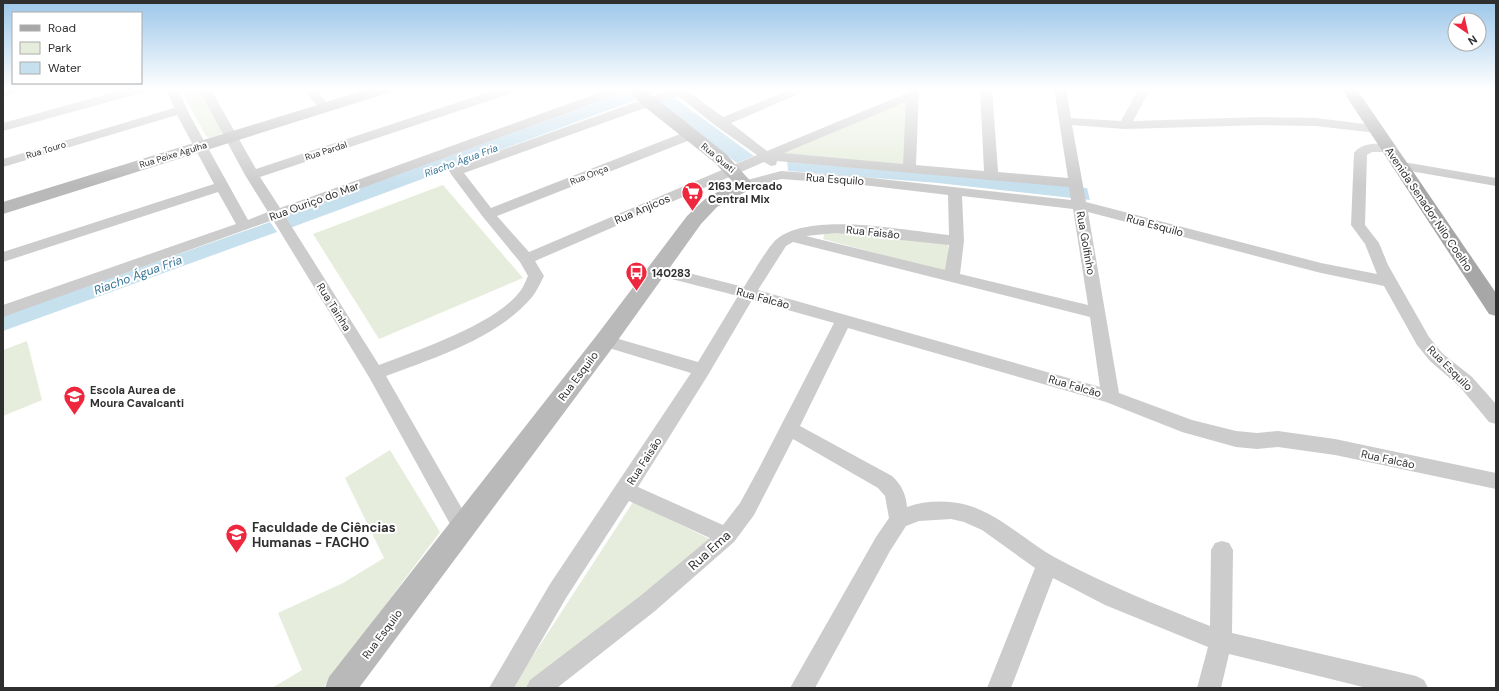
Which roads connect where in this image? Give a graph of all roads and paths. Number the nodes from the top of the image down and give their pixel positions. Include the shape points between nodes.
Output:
1 (27, 120) edge
2 (147, 120) edge
3 (187, 120) edge
4 (221, 120) edge
5 (286, 120) edge
6 (417, 120) edge
7 (537, 120) edge
8 (597, 120) edge
9 (671, 120) edge
10 (716, 120) edge
11 (727, 120) edge
12 (848, 120) edge
13 (912, 120) edge
14 (988, 120) edge
15 (1128, 120) edge
16 (1371, 120) edge
17 (1066, 121) joint
18 (720, 123) junction
19 (1125, 125) junction
20 (3, 127) edge
21 (1377, 128) junction
22 (690, 135) junction
23 (230, 138) junction
24 (202, 146) junction
25 (1389, 149) junction
26 (766, 156) junction
27 (3, 163) edge
28 (1398, 165) junction
29 (909, 168) junction
30 (252, 175) junction
31 (781, 175) junction
32 (992, 176) junction
33 (740, 177) junction
34 (1496, 182) edge
35 (1076, 185) junction
36 (222, 186) junction
37 (955, 191) junction
38 (1079, 204) junction
39 (3, 208) edge
40 (488, 214) junction
41 (277, 216) junction
42 (244, 226) junction
43 (790, 237) junction
44 (957, 241) junction
45 (3, 257) edge
46 (526, 259) junction
47 (657, 270) junction
48 (952, 277) junction
49 (1390, 282) junction
50 (748, 293) junction
51 (1496, 309) edge
52 (3, 311) edge
53 (1098, 313) junction
54 (844, 320) junction
55 (605, 341) junction
56 (702, 370) junction
57 (374, 373) junction
58 (1111, 397) junction
59 (1496, 417) edge
60 (790, 429) junction
61 (1496, 481) edge
62 (624, 490) junction
63 (899, 520) junction
64 (462, 527) junction
65 (727, 536) junction
66 (1222, 550) dead end
67 (1047, 564) junction
68 (1220, 641) junction
69 (340, 688) edge
70 (501, 688) edge
71 (538, 688) edge
72 (802, 688) edge
73 (999, 688) edge
74 (1210, 688) edge
75 (1416, 688) edge

1 - 20 street
2 - 27 street, Rua Touro
3 - 24 street
4 - 23 street, Rua Tainha
5 - 23 street, Rua Peixe Agulha
6 - 30 street, Rua Pardal
7 - 41 street, Rua Ouriço do Mar
8 - 40 street via 456,171
9 - 22 street, Rua Quati
10 - 18 street
11 - 18 street
12 - 26 street, Rua Anjicos
13 - 29 street
14 - 32 street
15 - 19 street
16 - 21 main road, Avenida Senador Nilo Coelho
17 - 19 street
17 - 35 street, Rua Golfinho
18 - 26 street
19 - 21 street via 1262,121 1334,122
21 - 25 main road, Avenida Senador Nilo Coelho
22 - 33 street, Rua Quati
22 - 40 street, Rua Onça
23 - 24 street, Rua Peixe Agulha
23 - 30 street, Rua Tainha
24 - 36 street
24 - 39 street, Rua Peixe Agulha
25 - 28 main road, Avenida Senador Nilo Coelho
25 - 49 street via 1369,148 1361,153 1358,225 1372,243
26 - 29 street, Rua Esquilo
26 - 31 street
26 - 33 street, Rua Anjicos
28 - 34 street
28 - 51 main road, Avenida Senador Nilo Coelho
29 - 32 street, Rua Esquilo
30 - 41 street, Rua Tainha
31 - 33 street, Rua Esquilo
31 - 37 street, Rua Esquilo via 863,180
32 - 35 street, Rua Esquilo
33 - 46 street, Rua Anjicos
33 - 47 street, Rua Esquilo via 694,220
35 - 38 street, Rua Golfinho
36 - 42 street
36 - 45 street
37 - 38 street, Rua Esquilo
37 - 44 street
38 - 49 street, Rua Esquilo via 1320,268
38 - 53 street, Rua Golfinho
40 - 46 street
41 - 42 street, Rua Ouriço do Mar
41 - 57 street, Rua Tainha
42 - 52 street, Rua Ouriço do Mar
43 - 44 street, Rua Faisão via 798,233 835,228
43 - 48 street, Rua Faisão
43 - 50 street, Rua Faisão via 781,243
44 - 48 street
46 - 57 street via 536,276 530,290 492,323 459,340
47 - 50 street, Rua Falcão
47 - 55 street, Rua Esquilo
48 - 53 street, Rua Faisão
49 - 59 street, Rua Esquilo via 1423,341 1436,357 1466,382
50 - 54 street, Rua Falcão
50 - 56 street, Rua Faisão
53 - 58 street, Rua Golfinho
54 - 58 street, Rua Falcão
54 - 60 street, Rua Ema
55 - 56 street
55 - 64 street, Rua Esquilo
56 - 62 street, Rua Faisão
57 - 64 street, Rua Tainha
58 - 61 street, Rua Falcão via 1189,427 1236,439 1278,439 1335,447
60 - 63 street via 890,485 896,493
60 - 65 street, Rua Ema via 747,508
62 - 65 street
62 - 70 street, Rua Faisão via 558,591
63 - 67 street via 918,512 951,510 968,514 989,524
63 - 72 street
64 - 69 street, Rua Esquilo
65 - 71 street, Rua Ema via 647,604
66 - 68 street
67 - 68 street via 1112,598
67 - 73 street
68 - 74 street
68 - 75 street

